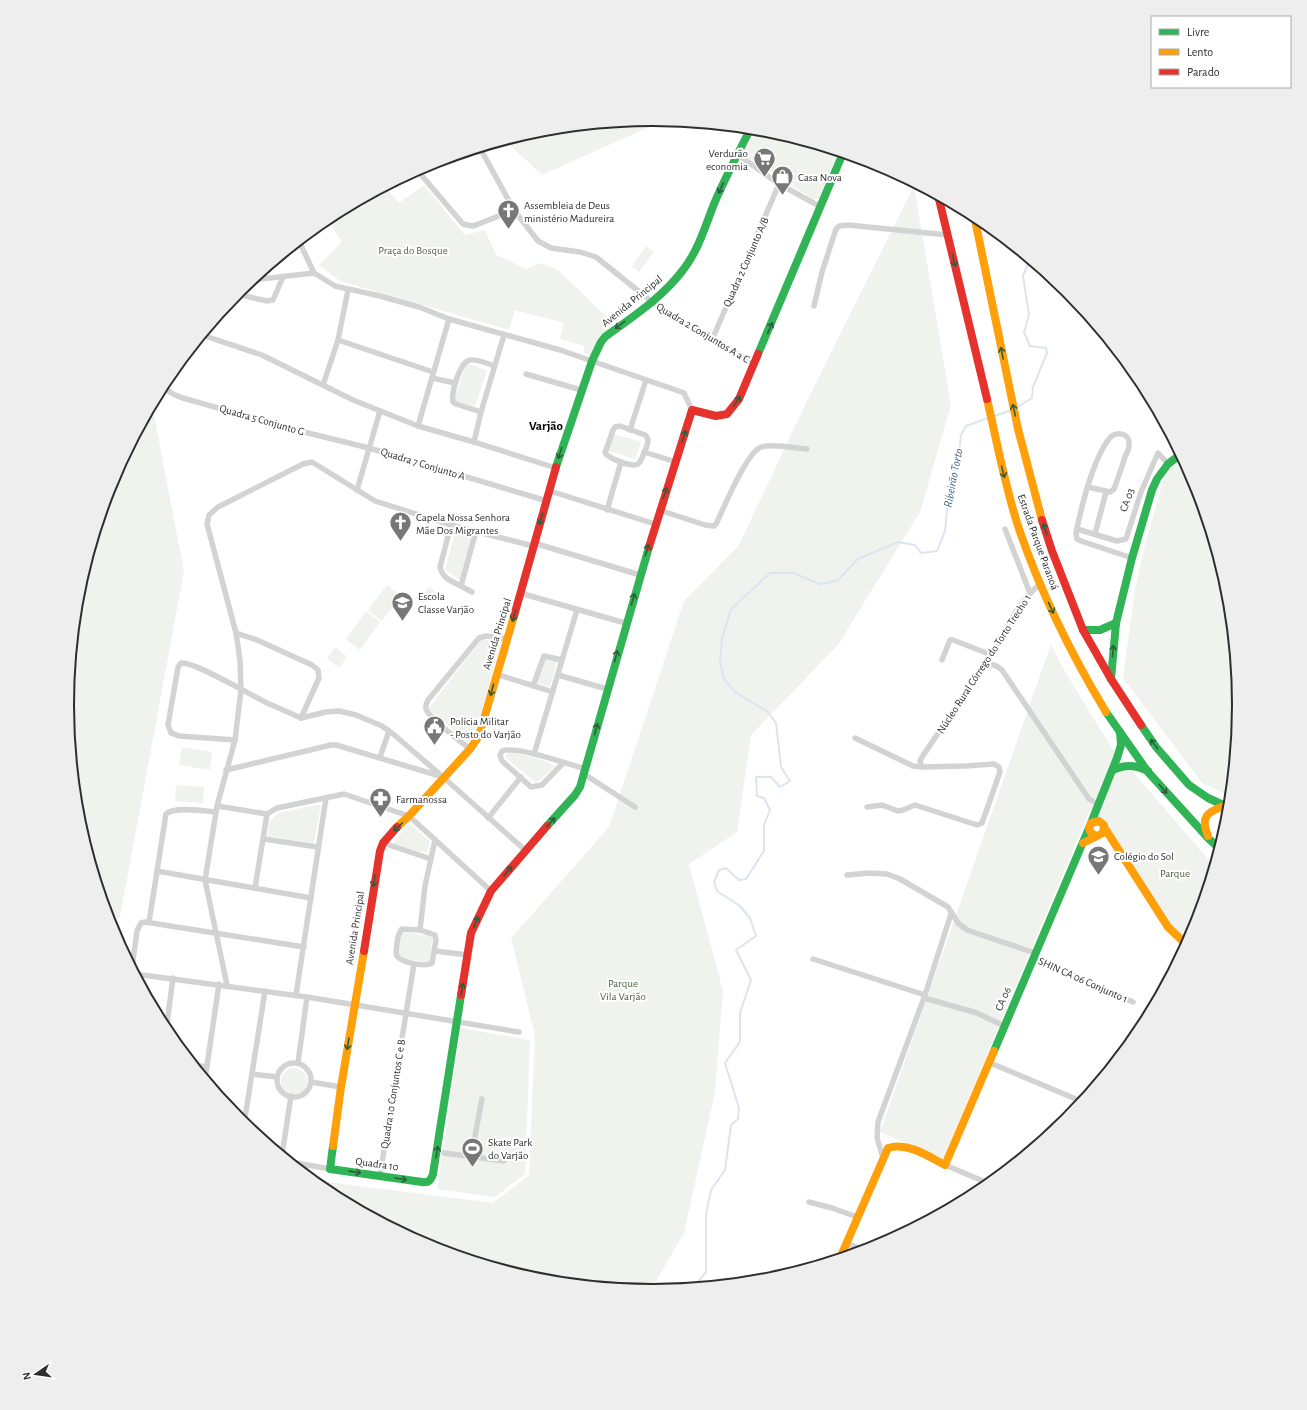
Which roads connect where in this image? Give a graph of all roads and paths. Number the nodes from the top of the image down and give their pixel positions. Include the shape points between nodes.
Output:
1 (748, 134) edge
2 (482, 152) edge
3 (737, 154) junction
4 (841, 157) edge
5 (421, 175) edge
6 (780, 184) junction
7 (939, 201) edge
8 (822, 207) junction
9 (514, 210) junction
10 (976, 224) edge
11 (948, 235) junction
12 (301, 245) edge
13 (314, 273) junction
14 (283, 277) junction
15 (261, 279) edge
16 (348, 290) junction
17 (243, 296) edge
18 (652, 302) junction
19 (814, 306) dead end
20 (449, 319) junction
21 (209, 334) edge
22 (504, 335) junction
23 (338, 340) junction
24 (712, 340) junction
25 (592, 361) junction
26 (755, 363) junction
27 (494, 366) junction
28 (526, 374) dead end
29 (433, 375) junction
30 (646, 380) junction
31 (455, 383) junction
32 (323, 385) junction
33 (168, 390) edge
34 (581, 390) junction
35 (692, 410) junction
36 (380, 411) junction
37 (481, 412) junction
38 (418, 426) junction
39 (630, 430) junction
40 (474, 442) junction
41 (369, 448) junction
42 (806, 449) dead end
43 (644, 452) junction
44 (1177, 457) edge
45 (621, 462) junction
46 (676, 462) junction
47 (1168, 464) junction
48 (556, 468) junction
49 (1088, 487) junction
50 (357, 490) junction
51 (550, 491) junction
52 (1106, 492) junction
53 (546, 502) junction
54 (607, 510) junction
55 (659, 510) junction
56 (655, 524) junction
57 (451, 525) junction
58 (1005, 529) dead end
59 (1077, 529) junction
60 (476, 531) junction
61 (1095, 534) junction
62 (534, 545) junction
63 (1132, 558) junction
64 (640, 575) junction
65 (1040, 584) junction
66 (461, 586) junction
67 (472, 592) dead end
68 (520, 593) junction
69 (1030, 593) junction
70 (577, 610) junction
71 (625, 623) junction
72 (1116, 623) junction
73 (1084, 630) junction
74 (236, 633) junction
75 (507, 639) junction
76 (990, 655) junction
77 (562, 660) junction
78 (942, 660) dead end
79 (984, 666) junction
80 (496, 674) junction
81 (558, 674) junction
82 (1111, 679) junction
83 (533, 686) junction
84 (607, 689) junction
85 (241, 690) junction
86 (553, 692) junction
87 (302, 718) junction
88 (390, 731) junction
89 (1120, 732) junction
90 (855, 738) dead end
91 (235, 740) junction
92 (470, 749) junction
93 (534, 754) junction
94 (380, 757) junction
95 (563, 762) junction
96 (922, 767) junction
97 (226, 770) junction
98 (585, 770) junction
99 (1113, 770) junction
100 (1148, 771) junction
101 (443, 777) junction
102 (521, 777) junction
103 (326, 798) junction
104 (1100, 805) junction
105 (1224, 806) edge
106 (635, 807) dead end
107 (867, 807) dead end
108 (1224, 808) edge
109 (216, 809) junction
110 (267, 814) junction
111 (409, 816) junction
112 (488, 818) junction
113 (1090, 825) junction
114 (1104, 827) junction
115 (1097, 836) junction
116 (264, 839) junction
117 (435, 840) junction
118 (1209, 840) junction
119 (383, 843) junction
120 (1083, 843) junction
121 (1114, 844) junction
122 (1215, 845) edge
123 (318, 847) junction
124 (525, 850) junction
125 (431, 859) junction
126 (157, 871) junction
127 (847, 875) dead end
128 (205, 880) junction
129 (255, 888) junction
130 (491, 891) junction
131 (311, 898) junction
132 (951, 914) junction
133 (149, 922) junction
134 (420, 930) junction
135 (216, 934) junction
136 (1183, 940) edge
137 (304, 947) junction
138 (435, 951) junction
139 (468, 955) junction
140 (1034, 956) junction
141 (133, 959) edge
142 (813, 959) dead end
143 (414, 964) junction
144 (141, 975) edge
145 (173, 978) junction
146 (219, 984) junction
147 (227, 985) junction
148 (264, 991) junction
149 (296, 995) junction
150 (924, 996) junction
151 (307, 997) junction
152 (1133, 1002) dead end
153 (354, 1005) junction
154 (406, 1013) junction
155 (167, 1020) edge
156 (457, 1022) junction
157 (1004, 1026) junction
158 (519, 1032) dead end
159 (988, 1062) junction
160 (298, 1063) junction
161 (201, 1066) edge
162 (207, 1067) junction
163 (206, 1073) edge
164 (252, 1074) junction
165 (277, 1077) junction
166 (311, 1082) junction
167 (340, 1087) junction
168 (292, 1096) junction
169 (482, 1098) dead end
170 (1077, 1100) edge
171 (245, 1116) edge
172 (283, 1150) edge
173 (444, 1153) dead end
174 (471, 1157) junction
175 (883, 1158) junction
176 (504, 1161) dead end
177 (299, 1163) edge
178 (945, 1165) junction
179 (330, 1168) junction
180 (380, 1176) junction
181 (983, 1181) edge
182 (809, 1202) dead end
183 (857, 1217) junction
184 (847, 1243) junction
185 (857, 1247) edge
186 (842, 1253) edge

1 - 3 street, Avenida Principal
2 - 9 street, Quadra 2 Conjuntos A a C
3 - 6 street
3 -> 18 street, Avenida Principal via 698,245 677,278
4 - 8 street
5 - 9 street via 463,224 472,226
6 - 8 street
6 - 24 street, Quadra 2 Conjunto A/B
7 - 11 street, Estrada Parque Paranoá
26 -> 8 street
9 - 18 street, Quadra 2 Conjuntos A a C via 529,231 542,243 551,248 596,257
73 -> 10 street, Estrada Parque Paranoá via 1052,551 1039,509 1018,429
11 - 19 street via 839,226
11 -> 65 street, Estrada Parque Paranoá via 994,434 1019,529
12 - 13 street
13 - 14 street
13 - 16 street via 335,286
14 - 15 street
14 - 17 street via 273,300
16 - 20 street via 392,299
16 - 23 street
18 - 24 street, Quadra 2 Conjuntos A a C
18 -> 25 street, Avenida Principal via 605,337 600,342
20 - 22 street
20 - 29 street
21 - 32 street via 262,355
22 - 25 street
22 - 27 street
23 - 29 street
23 - 32 street
24 - 26 street, Quadra 2 Conjuntos A a C
25 - 30 street
25 - 34 street, Avenida Principal
35 -> 26 street via 716,416 727,414 739,399
27 - 31 street via 467,360 462,365
27 - 37 street
28 - 34 street
29 - 31 street
29 - 38 street
30 - 35 street via 684,394
30 - 39 street
31 - 37 street via 453,402
32 - 36 street
33 - 41 street, Quadra 5 Conjunto G via 292,430
34 -> 48 street, Avenida Principal
46 -> 35 street
36 - 38 street
36 - 41 street
37 - 40 street
38 - 40 street
39 - 43 street via 646,436 648,441
39 - 45 street via 615,427 605,453
40 - 48 street
41 - 50 street, Quadra 7 Conjunto A
41 - 53 street, Quadra 7 Conjunto A
42 - 55 street via 760,447 742,470 714,526
43 - 45 street via 636,464
43 - 46 street
44 - 47 street, CA 03
45 - 54 street
55 -> 46 street
47 - 61 street, CA 03 via 1158,453 1126,539 1117,541
47 - 63 street, CA 03 via 1152,490
48 - 51 street, Avenida Principal
49 - 52 street, CA 03
49 - 52 street, CA 03 via 1108,439 1114,433 1123,434 1129,446 1114,489
49 - 59 street, CA 03
50 - 57 street via 375,501
50 - 74 street via 312,462 218,507 209,515 207,524
51 - 53 street, Avenida Principal
51 - 54 street
52 - 61 street, CA 03
53 -> 62 street, Avenida Principal
54 - 56 street
55 - 56 street
64 -> 56 street
57 - 60 street
57 - 66 street via 440,567 446,578
58 - 69 street
59 - 61 street, CA 03
59 - 63 street via 1076,536 1080,541
60 - 62 street
60 - 66 street
62 - 64 street
62 - 68 street, Avenida Principal
63 - 72 street, CA 03
71 -> 64 street
65 - 69 street, Núcleo Rural Córrego do Torto Trecho 1
65 -> 89 street, Estrada Parque Paranoá via 1073,654
66 - 67 street
68 - 70 street
68 -> 75 street, Avenida Principal
69 - 76 street, Núcleo Rural Córrego do Torto Trecho 1
70 - 71 street
70 - 77 street
84 -> 71 street
72 - 73 street via 1108,629 1099,631
82 -> 72 street, CA 03
73 - 82 street, Estrada Parque Paranoá
74 - 85 street
74 - 87 street via 257,640 318,670 319,678
75 - 80 street, Avenida Principal
75 - 92 street via 486,636 479,638 425,705 432,718
76 - 78 street via 950,640
76 - 79 street, Núcleo Rural Córrego do Torto Trecho 1
77 - 81 street
77 - 83 street via 544,656
79 - 96 street, Núcleo Rural Córrego do Torto Trecho 1 via 922,757
79 - 104 street via 996,665 1002,670 1089,799
80 - 83 street
80 -> 92 street, Avenida Principal via 479,736
81 - 84 street
81 - 86 street
105 -> 82 street, Estrada Parque Paranoá via 1204,797 1156,747
83 - 86 street
98 -> 84 street
85 - 87 street
85 - 91 street
85 - 91 street via 187,663 181,663 178,667 168,725 174,735
86 - 93 street
87 - 88 street via 326,712 347,712 369,719
88 - 94 street
88 - 101 street
89 - 99 street, CA 06 via 1120,745
89 - 100 street, Estrada Parque Paranoá
90 - 96 street via 913,766
91 - 97 street
92 - 101 street, Avenida Principal
93 - 95 street
93 - 102 street via 502,751 502,760
94 - 97 street via 342,745 331,745
94 - 101 street
95 - 98 street
95 - 102 street via 542,785 531,787
96 - 107 street via 994,764 998,767 1000,772 982,823 977,825 915,805 898,811 882,805
97 - 109 street
98 - 106 street
124 -> 98 street via 575,795
99 - 100 street via 1121,766 1136,765
99 - 104 street, CA 06
100 -> 118 street, Estrada Parque Paranoá
101 - 111 street, Avenida Principal
101 - 112 street
102 - 112 street
103 - 110 street via 277,808
103 - 111 street via 344,794
103 - 123 street
104 - 113 street, CA 06
108 - 118 street via 1209,812 1205,818
109 - 110 street
109 - 126 street via 176,810 166,814
109 - 128 street
110 - 116 street
111 - 117 street
111 -> 119 street, Avenida Principal
112 - 124 street
113 - 114 street via 1099,821
113 - 115 street via 1091,833
113 - 120 street, CA 06
114 - 115 street via 1103,833
114 - 121 street
115 - 120 street
115 - 121 street
116 - 123 street
116 - 129 street
117 - 125 street
117 - 130 street
118 - 122 street, Estrada Parque Paranoá
119 - 125 street
119 -> 153 street, Avenida Principal via 377,864
120 - 140 street, CA 06
121 - 136 street via 1168,927
123 - 131 street
130 -> 124 street
125 - 134 street
126 - 128 street
126 - 133 street
127 - 132 street, SHIN CA 06 Conjunto 1 via 887,874 900,878 948,907
128 - 129 street
128 - 135 street
129 - 131 street
139 -> 130 street via 471,933
131 - 137 street
132 - 140 street, SHIN CA 06 Conjunto 1 via 967,930
132 - 150 street
133 - 135 street
133 - 141 street via 141,923 137,931
134 - 138 street via 435,935
134 - 143 street via 402,929 398,935 397,956
135 - 137 street
135 - 147 street
137 - 149 street
138 - 139 street
138 - 143 street via 434,960 430,964
156 -> 139 street
140 - 152 street, SHIN CA 06 Conjunto 1
140 - 157 street, CA 06
142 - 150 street
143 - 154 street, Quadra 10 Conjuntos C e B
144 - 145 street
145 - 146 street
145 - 155 street
146 - 147 street
146 - 162 street
147 - 148 street
148 - 149 street
148 - 164 street
149 - 151 street
150 - 157 street via 977,1013
150 - 175 street via 878,1122 877,1138
151 - 153 street
151 - 160 street
153 - 154 street
153 -> 167 street, Avenida Principal
154 - 156 street
154 - 180 street, Quadra 10 Conjuntos C e B
156 - 158 street
180 -> 156 street, Quadra 10 via 430,1182 434,1174
157 - 159 street, CA 06
159 - 170 street
159 - 178 street, CA 06
160 - 165 street via 285,1065
160 - 166 street via 310,1074
161 - 162 street
162 - 163 street
164 - 165 street
164 - 171 street
165 - 168 street via 278,1086 283,1093
166 - 167 street
166 - 168 street via 307,1090 300,1095
167 - 179 street, Avenida Principal
168 - 172 street
169 - 174 street
173 - 174 street
174 - 176 street
175 - 178 street via 888,1148 899,1145 921,1152
175 - 183 street
177 - 179 street
178 - 181 street
179 -> 180 street, Quadra 10
182 - 183 street
183 - 184 street
184 - 185 street
184 - 186 street

